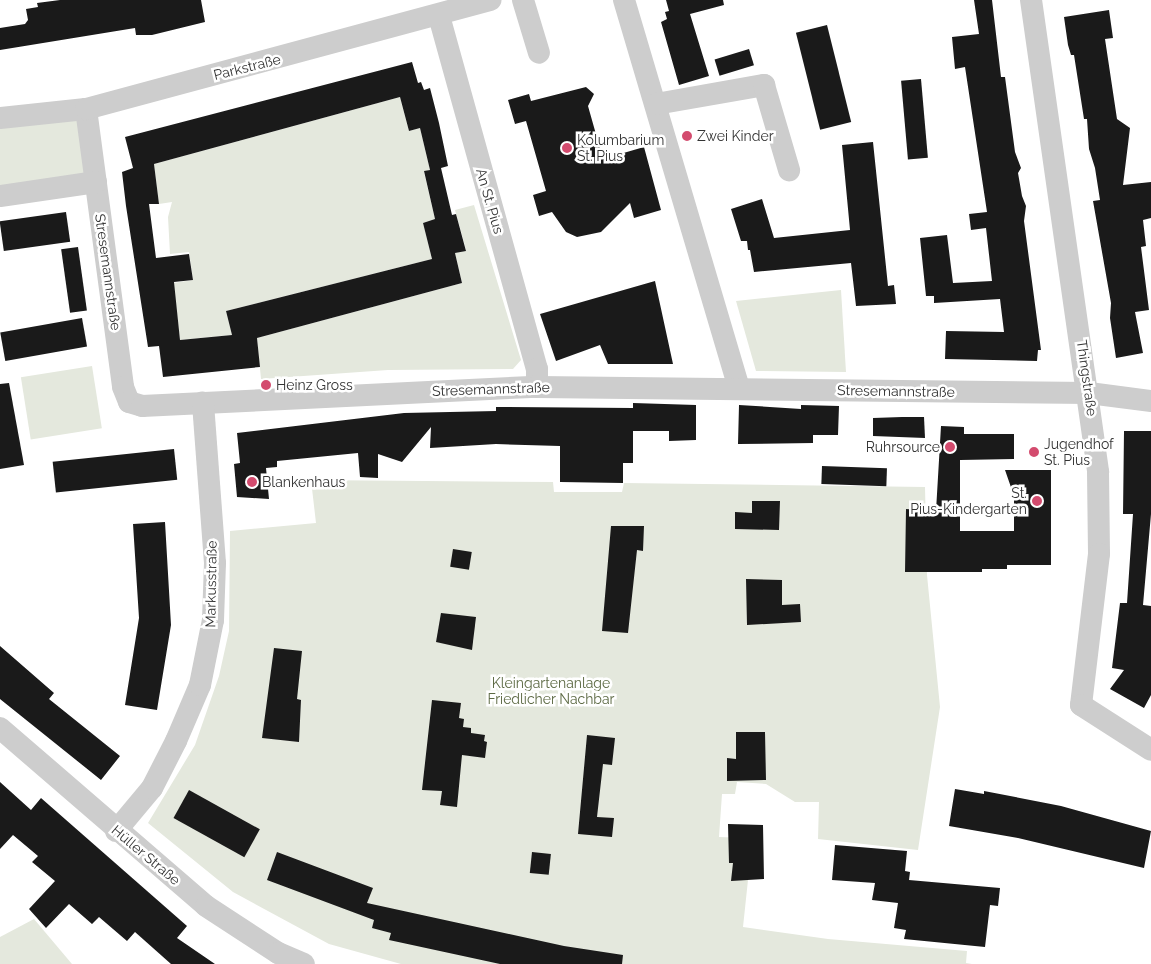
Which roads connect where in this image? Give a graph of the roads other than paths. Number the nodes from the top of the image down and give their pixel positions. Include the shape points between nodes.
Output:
1 (491, 0) edge
2 (523, 0) edge
3 (624, 0) edge
4 (1031, 0) edge
5 (439, 16) junction
6 (538, 53) dead end
7 (656, 104) junction
8 (86, 109) junction
9 (0, 118) edge
10 (789, 170) dead end
11 (96, 182) junction
12 (0, 196) edge
13 (537, 387) junction
14 (739, 387) junction
15 (1089, 393) junction
16 (1151, 401) edge
17 (203, 402) junction
18 (0, 728) edge
19 (1151, 750) edge
20 (116, 831) junction
21 (304, 964) edge

1 - 5 street, Parkstraße
2 - 6 street
3 - 7 street
4 - 15 street, Thingstraße
5 - 8 street, Parkstraße
5 - 13 street, An St. Pius via 537,369
7 - 10 street via 764,85
7 - 14 street
8 - 9 street, Parkstraße
8 - 11 street, Stresemannstraße
11 - 12 street
11 - 17 street, Stresemannstraße via 123,387 129,402 142,406
13 - 14 street, Stresemannstraße
13 - 17 street, Stresemannstraße
14 - 15 street, Stresemannstraße
15 - 16 street, Stresemannstraße
15 - 19 street, Thingstraße via 1098,472 1099,554 1081,705
17 - 20 street, Markusstraße via 215,563 213,620 200,685 152,788
18 - 20 street, Hüller Straße
20 - 21 street, Hüller Straße via 227,921 278,953

